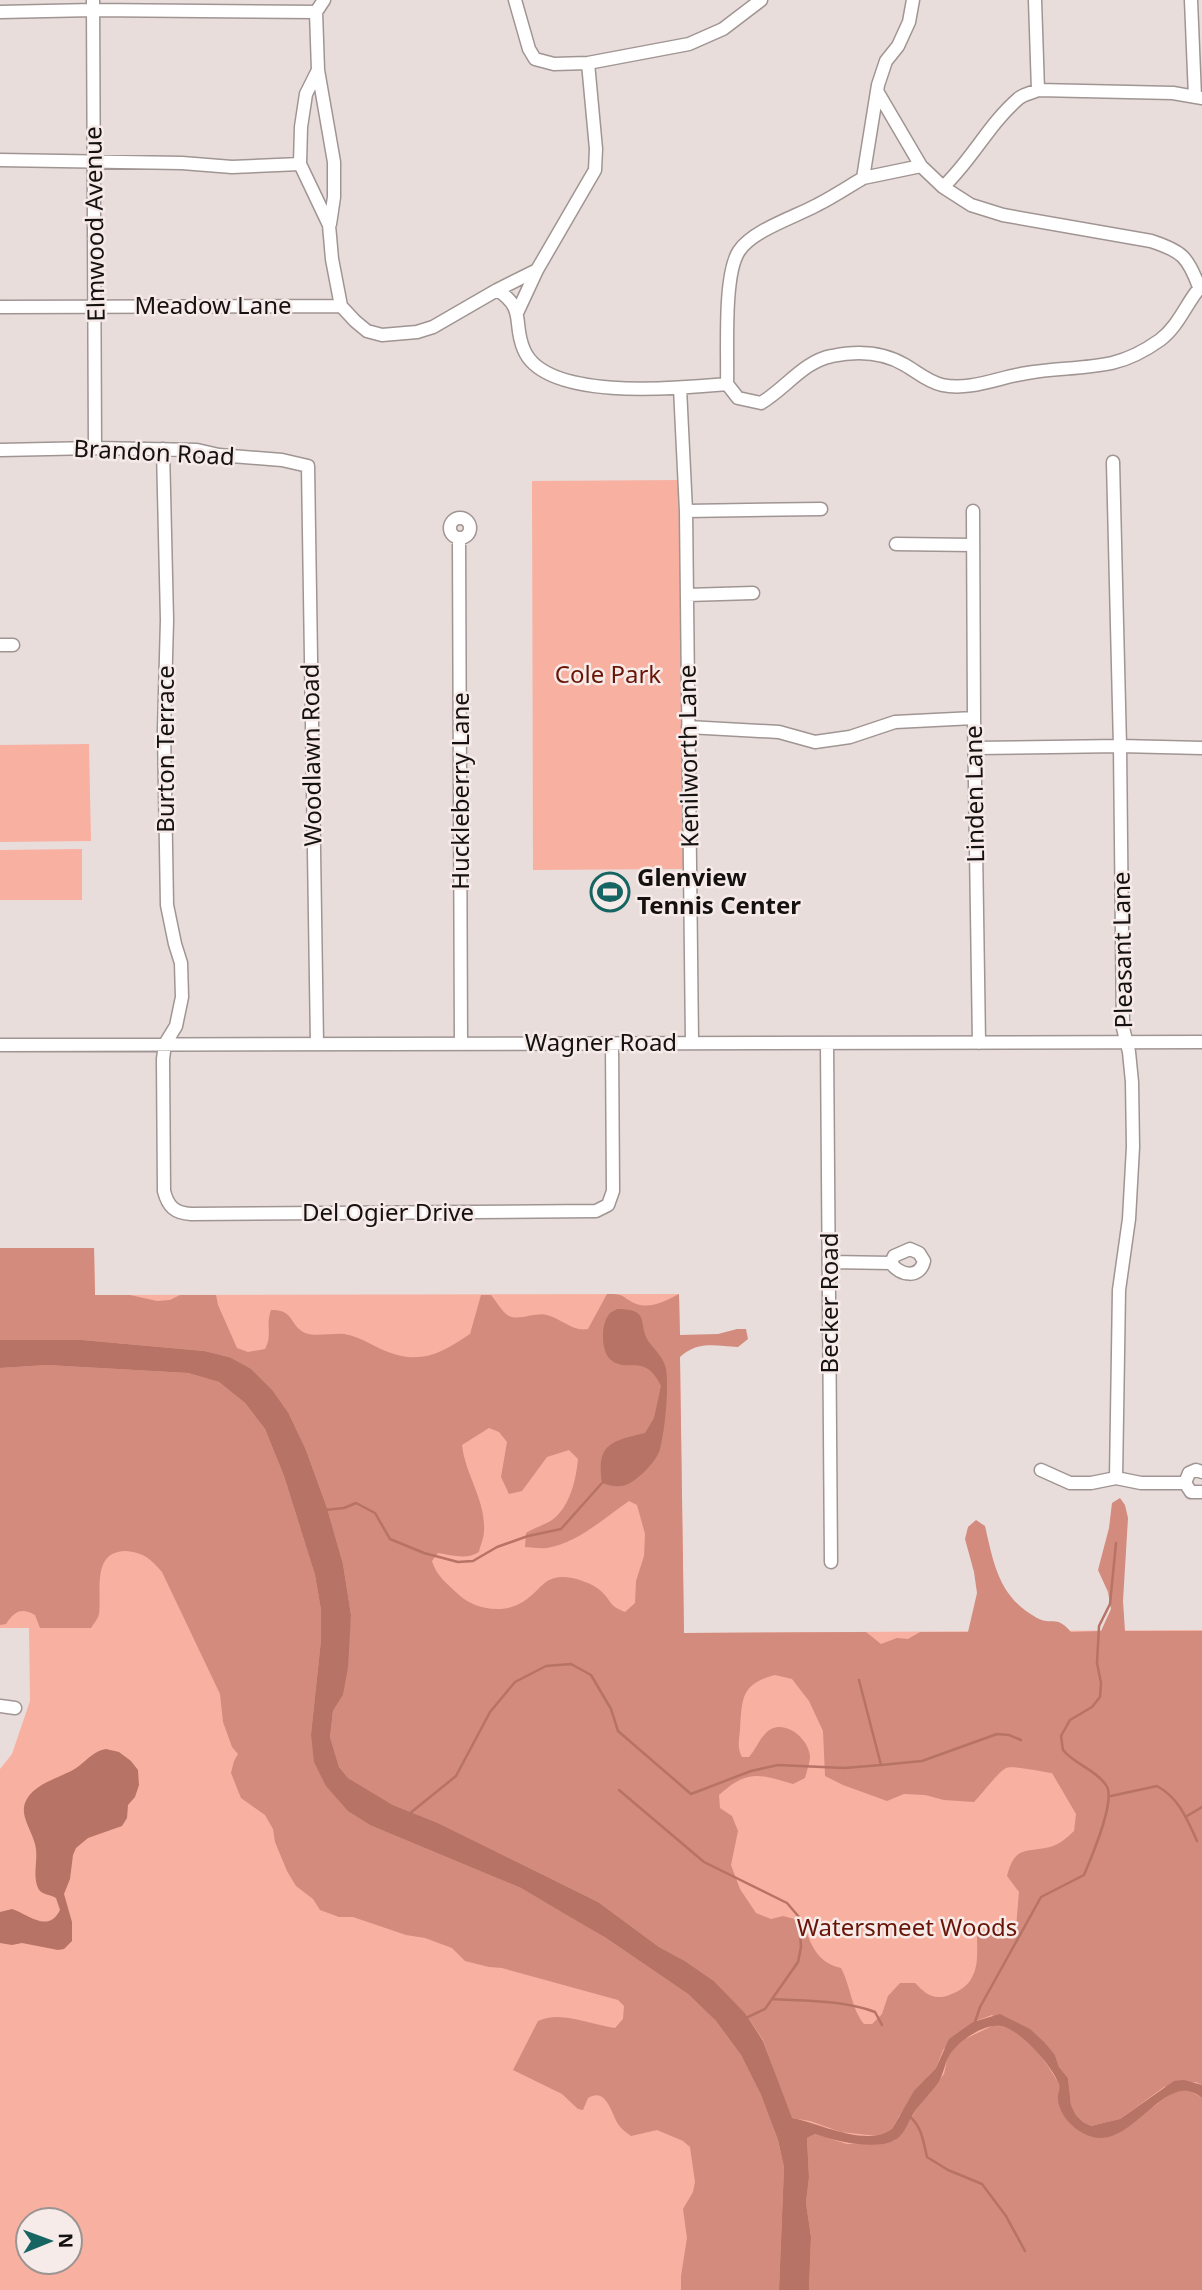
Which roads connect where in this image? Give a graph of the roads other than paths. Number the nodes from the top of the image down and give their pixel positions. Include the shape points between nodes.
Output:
1 (324, 0) edge
2 (514, 0) edge
3 (761, 0) edge
4 (913, 0) edge
5 (1035, 0) edge
6 (1191, 0) edge
7 (93, 5) edge
8 (0, 12) edge
9 (316, 12) junction
10 (588, 63) junction
11 (318, 70) junction
12 (1038, 90) junction
13 (877, 91) junction
14 (1198, 97) edge
15 (0, 160) edge
16 (94, 160) junction
17 (300, 164) junction
18 (921, 166) junction
19 (863, 178) junction
20 (943, 187) junction
21 (330, 225) junction
22 (537, 270) junction
23 (1201, 286) edge
24 (497, 290) junction
25 (341, 306) junction
26 (0, 307) edge
27 (96, 307) junction
28 (517, 313) junction
29 (727, 384) junction
30 (680, 388) junction
31 (95, 448) junction
32 (163, 449) junction
33 (0, 450) edge
34 (1113, 462) dead end
35 (308, 466) joint
36 (821, 509) dead end
37 (686, 511) junction
38 (973, 511) dead end
39 (459, 538) dead end
40 (896, 544) dead end
41 (973, 545) junction
42 (753, 593) dead end
43 (687, 594) junction
44 (974, 718) junction
45 (688, 727) junction
46 (1120, 746) junction
47 (975, 748) junction
48 (1202, 748) edge
49 (979, 1042) junction
50 (1126, 1042) junction
51 (1202, 1042) edge
52 (612, 1043) junction
53 (692, 1043) junction
54 (827, 1043) junction
55 (164, 1044) junction
56 (317, 1044) junction
57 (461, 1044) junction
58 (0, 1045) edge
59 (830, 1262) junction
60 (891, 1263) dead end
61 (1041, 1470) dead end
62 (1202, 1472) edge
63 (1116, 1478) junction
64 (1185, 1483) junction
65 (1202, 1492) edge
66 (831, 1562) dead end
67 (0, 1706) edge
68 (15, 1708) dead end

1 - 9 street
2 - 10 street via 535,59 554,64
3 - 10 street via 723,29 689,44
4 - 13 street via 909,22 886,61
5 - 12 street
6 - 14 street
7 - 8 street
7 - 9 street
7 - 16 street, Elmwood Avenue
9 - 11 street
10 - 22 street via 595,170
11 - 17 street via 306,94
11 - 21 street via 334,162
12 - 14 street
12 - 20 street via 1020,97
13 - 18 street
13 - 19 street
15 - 16 street
16 - 17 street via 232,167
16 - 27 street, Elmwood Avenue
17 - 21 street
18 - 19 street
18 - 20 street
19 - 29 street via 758,234 739,251 732,266
20 - 23 street via 971,205 1003,215 1173,248 1190,264
21 - 25 street
22 - 24 street
22 - 28 street
23 - 29 street via 1163,338 1113,363 960,386 941,384 883,356 850,353 828,356 761,403 738,398
24 - 25 street via 433,327 399,334 367,331
24 - 28 street
25 - 27 street, Meadow Lane
26 - 27 street, Meadow Lane
27 - 31 street, Elmwood Avenue
28 - 30 street via 524,351 549,375 585,386
29 - 30 street
30 - 37 street, Kenilworth Lane
31 - 32 street, Brandon Road
31 - 33 street, Brandon Road
32 - 35 street, Brandon Road
32 - 55 street, Burton Terrace via 167,905 181,963 182,997 176,1026
34 - 46 street, Pleasant Lane
35 - 56 street, Woodlawn Road
36 - 37 street
37 - 43 street, Kenilworth Lane
38 - 41 street, Linden Lane
39 - 57 street, Huckleberry Lane
40 - 41 street
41 - 44 street, Linden Lane
42 - 43 street
43 - 45 street, Kenilworth Lane
44 - 45 street via 895,722 850,737 815,742 779,732
44 - 47 street, Linden Lane
45 - 53 street, Kenilworth Lane
46 - 47 street
46 - 48 street
46 - 50 street, Pleasant Lane
47 - 49 street, Linden Lane
49 - 50 street, Wagner Road
49 - 54 street, Wagner Road
50 - 51 street, Wagner Road
50 - 63 street, Pleasant Lane via 1133,1147 1119,1290
52 - 53 street, Wagner Road
52 - 55 street, Del Ogier Drive via 613,1191 603,1208 588,1212 246,1214 181,1213 166,1200
52 - 57 street, Wagner Road
53 - 54 street, Wagner Road
54 - 59 street, Becker Road
55 - 56 street, Wagner Road
55 - 58 street, Wagner Road
56 - 57 street, Wagner Road
59 - 60 street
59 - 66 street, Becker Road
61 - 63 street via 1070,1483
62 - 64 street via 1189,1473
63 - 64 street
64 - 65 street via 1191,1492
67 - 68 street

